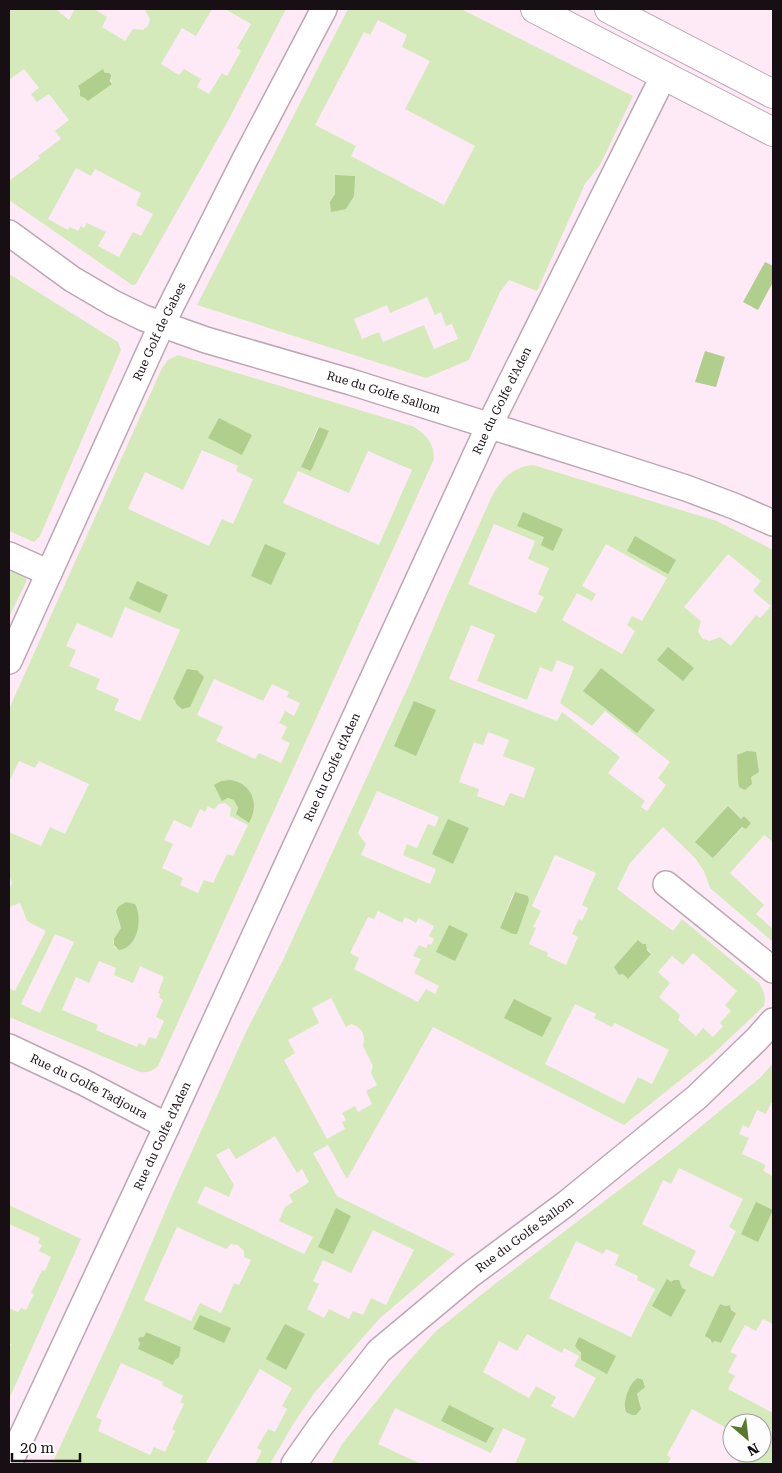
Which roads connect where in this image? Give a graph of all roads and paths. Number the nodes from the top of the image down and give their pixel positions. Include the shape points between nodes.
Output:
1 (324, 9) edge
2 (535, 9) edge
3 (610, 9) edge
4 (664, 75) junction
5 (773, 94) edge
6 (773, 132) edge
7 (9, 233) edge
8 (162, 324) junction
9 (489, 426) junction
10 (773, 524) edge
11 (9, 555) edge
12 (49, 573) junction
13 (9, 657) edge
14 (666, 884) dead end
15 (773, 970) edge
16 (773, 1021) edge
17 (9, 1048) edge
18 (167, 1126) junction
19 (9, 1464) edge
20 (294, 1464) edge

1 - 8 street, Rue Golf de Gabes
2 - 4 main road
3 - 5 main road
4 - 6 main road
4 - 9 street, Rue du Golfe d'Aden
7 - 8 street, Rue du Golfe Sallom via 95,294 129,312
8 - 9 street, Rue du Golfe Sallom
8 - 12 street, Rue Golf de Gabes
9 - 10 street, Rue du Golfe Sallom via 686,488
9 - 18 street, Rue du Golfe d'Aden
11 - 12 street
12 - 13 street, Rue Golf de Gabes
14 - 15 street
16 - 20 street, Rue du Golfe Sallom via 697,1097 568,1203 470,1275 379,1351
17 - 18 street, Rue du Golfe Tadjoura
18 - 19 street, Rue du Golfe d'Aden

